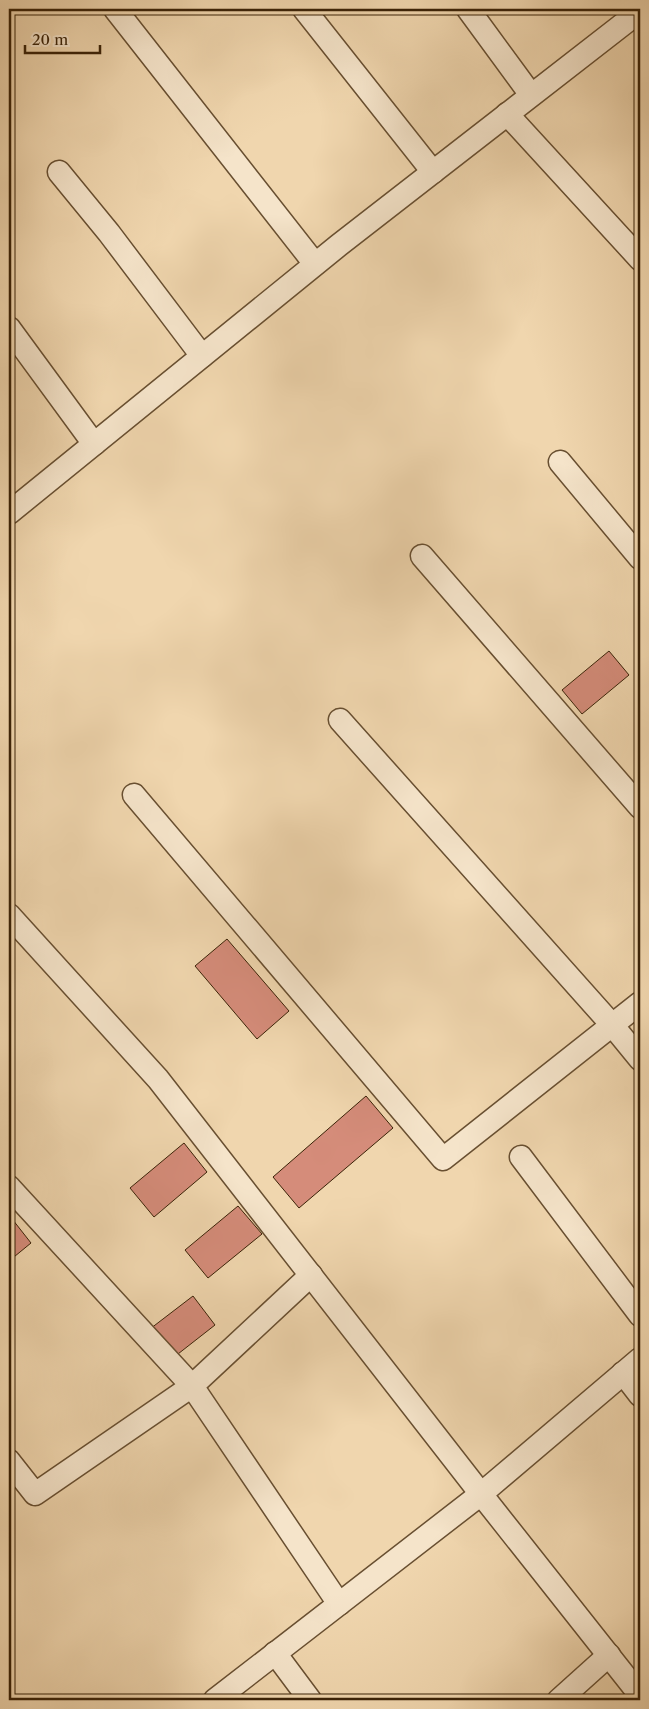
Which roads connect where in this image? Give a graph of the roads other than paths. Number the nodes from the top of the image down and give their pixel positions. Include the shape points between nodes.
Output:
1 (115, 9) edge
2 (304, 9) edge
3 (468, 9) edge
4 (637, 20) edge
5 (532, 95) junction
6 (507, 114) junction
7 (59, 172) dead end
8 (433, 172) junction
9 (640, 259) edge
10 (315, 264) junction
11 (9, 328) edge
12 (202, 356) junction
13 (94, 444) junction
14 (560, 462) dead end
15 (9, 512) edge
16 (422, 556) dead end
17 (640, 558) edge
18 (340, 720) dead end
19 (134, 794) dead end
20 (640, 807) edge
21 (9, 915) edge
22 (640, 1003) edge
23 (613, 1026) junction
24 (640, 1059) edge
25 (521, 1157) dead end
26 (9, 1187) edge
27 (311, 1275) junction
28 (640, 1315) edge
29 (640, 1359) edge
30 (623, 1373) junction
31 (192, 1386) junction
32 (640, 1395) edge
33 (9, 1461) edge
34 (482, 1494) junction
35 (339, 1604) junction
36 (275, 1653) junction
37 (609, 1655) junction
38 (640, 1695) edge
39 (215, 1700) edge
40 (310, 1700) edge
41 (559, 1700) edge

1 - 10 street
2 - 8 street
3 - 5 street
4 - 5 street
5 - 6 street
6 - 8 street
6 - 9 street
7 - 12 street
8 - 10 street
10 - 12 street
11 - 13 street
12 - 13 street
13 - 15 street
14 - 17 street
16 - 20 street
18 - 23 street
19 - 23 street via 443,1159
21 - 27 street via 158,1079
22 - 23 street
23 - 24 street
25 - 28 street
26 - 31 street
27 - 31 street
27 - 34 street
29 - 30 street
30 - 32 street
30 - 34 street
31 - 33 street via 34,1494
31 - 35 street
34 - 35 street
34 - 37 street
35 - 36 street
36 - 39 street
36 - 40 street
37 - 38 street
37 - 41 street

